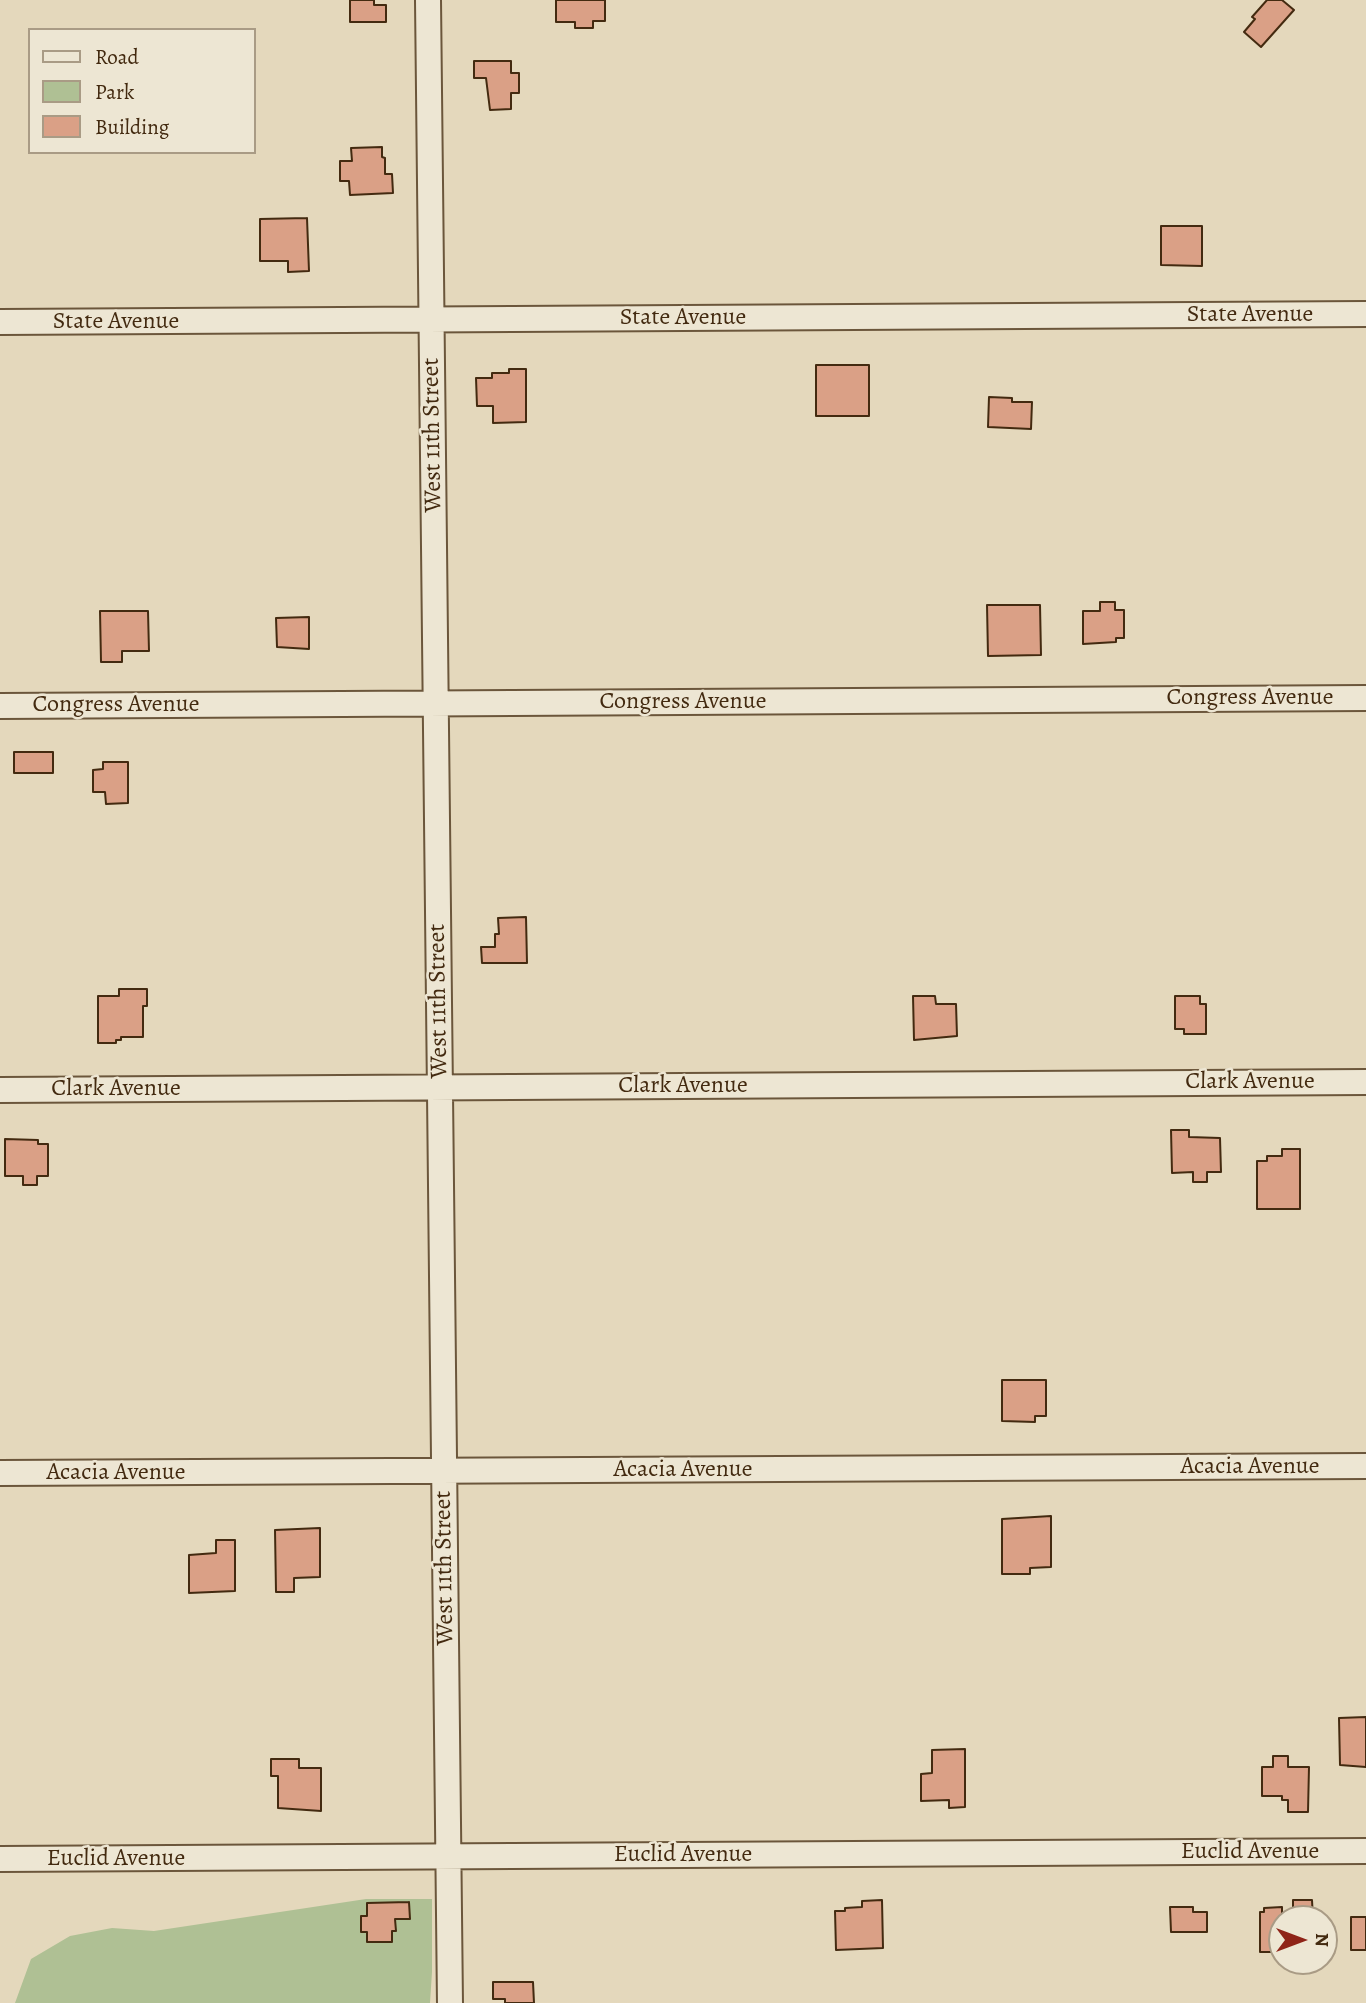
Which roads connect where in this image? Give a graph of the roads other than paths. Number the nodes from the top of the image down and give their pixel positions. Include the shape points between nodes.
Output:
1 (428, 0) edge
2 (1366, 314) edge
3 (432, 320) junction
4 (0, 322) edge
5 (1366, 698) edge
6 (436, 704) junction
7 (0, 706) edge
8 (1366, 1082) edge
9 (440, 1087) junction
10 (0, 1090) edge
11 (1366, 1466) edge
12 (444, 1471) junction
13 (0, 1473) edge
14 (1366, 1851) edge
15 (448, 1856) junction
16 (0, 1859) edge
17 (450, 2003) edge

1 - 3 street, West 11th Street
2 - 3 street, State Avenue
3 - 4 street, State Avenue
3 - 6 street, West 11th Street
5 - 6 street, Congress Avenue
6 - 7 street, Congress Avenue
6 - 9 street, West 11th Street
8 - 9 street, Clark Avenue
9 - 10 street, Clark Avenue
9 - 12 street, West 11th Street
11 - 12 street, Acacia Avenue
12 - 13 street, Acacia Avenue
12 - 15 street, West 11th Street
14 - 15 street, Euclid Avenue
15 - 16 street, Euclid Avenue
15 - 17 street, West 11th Street

